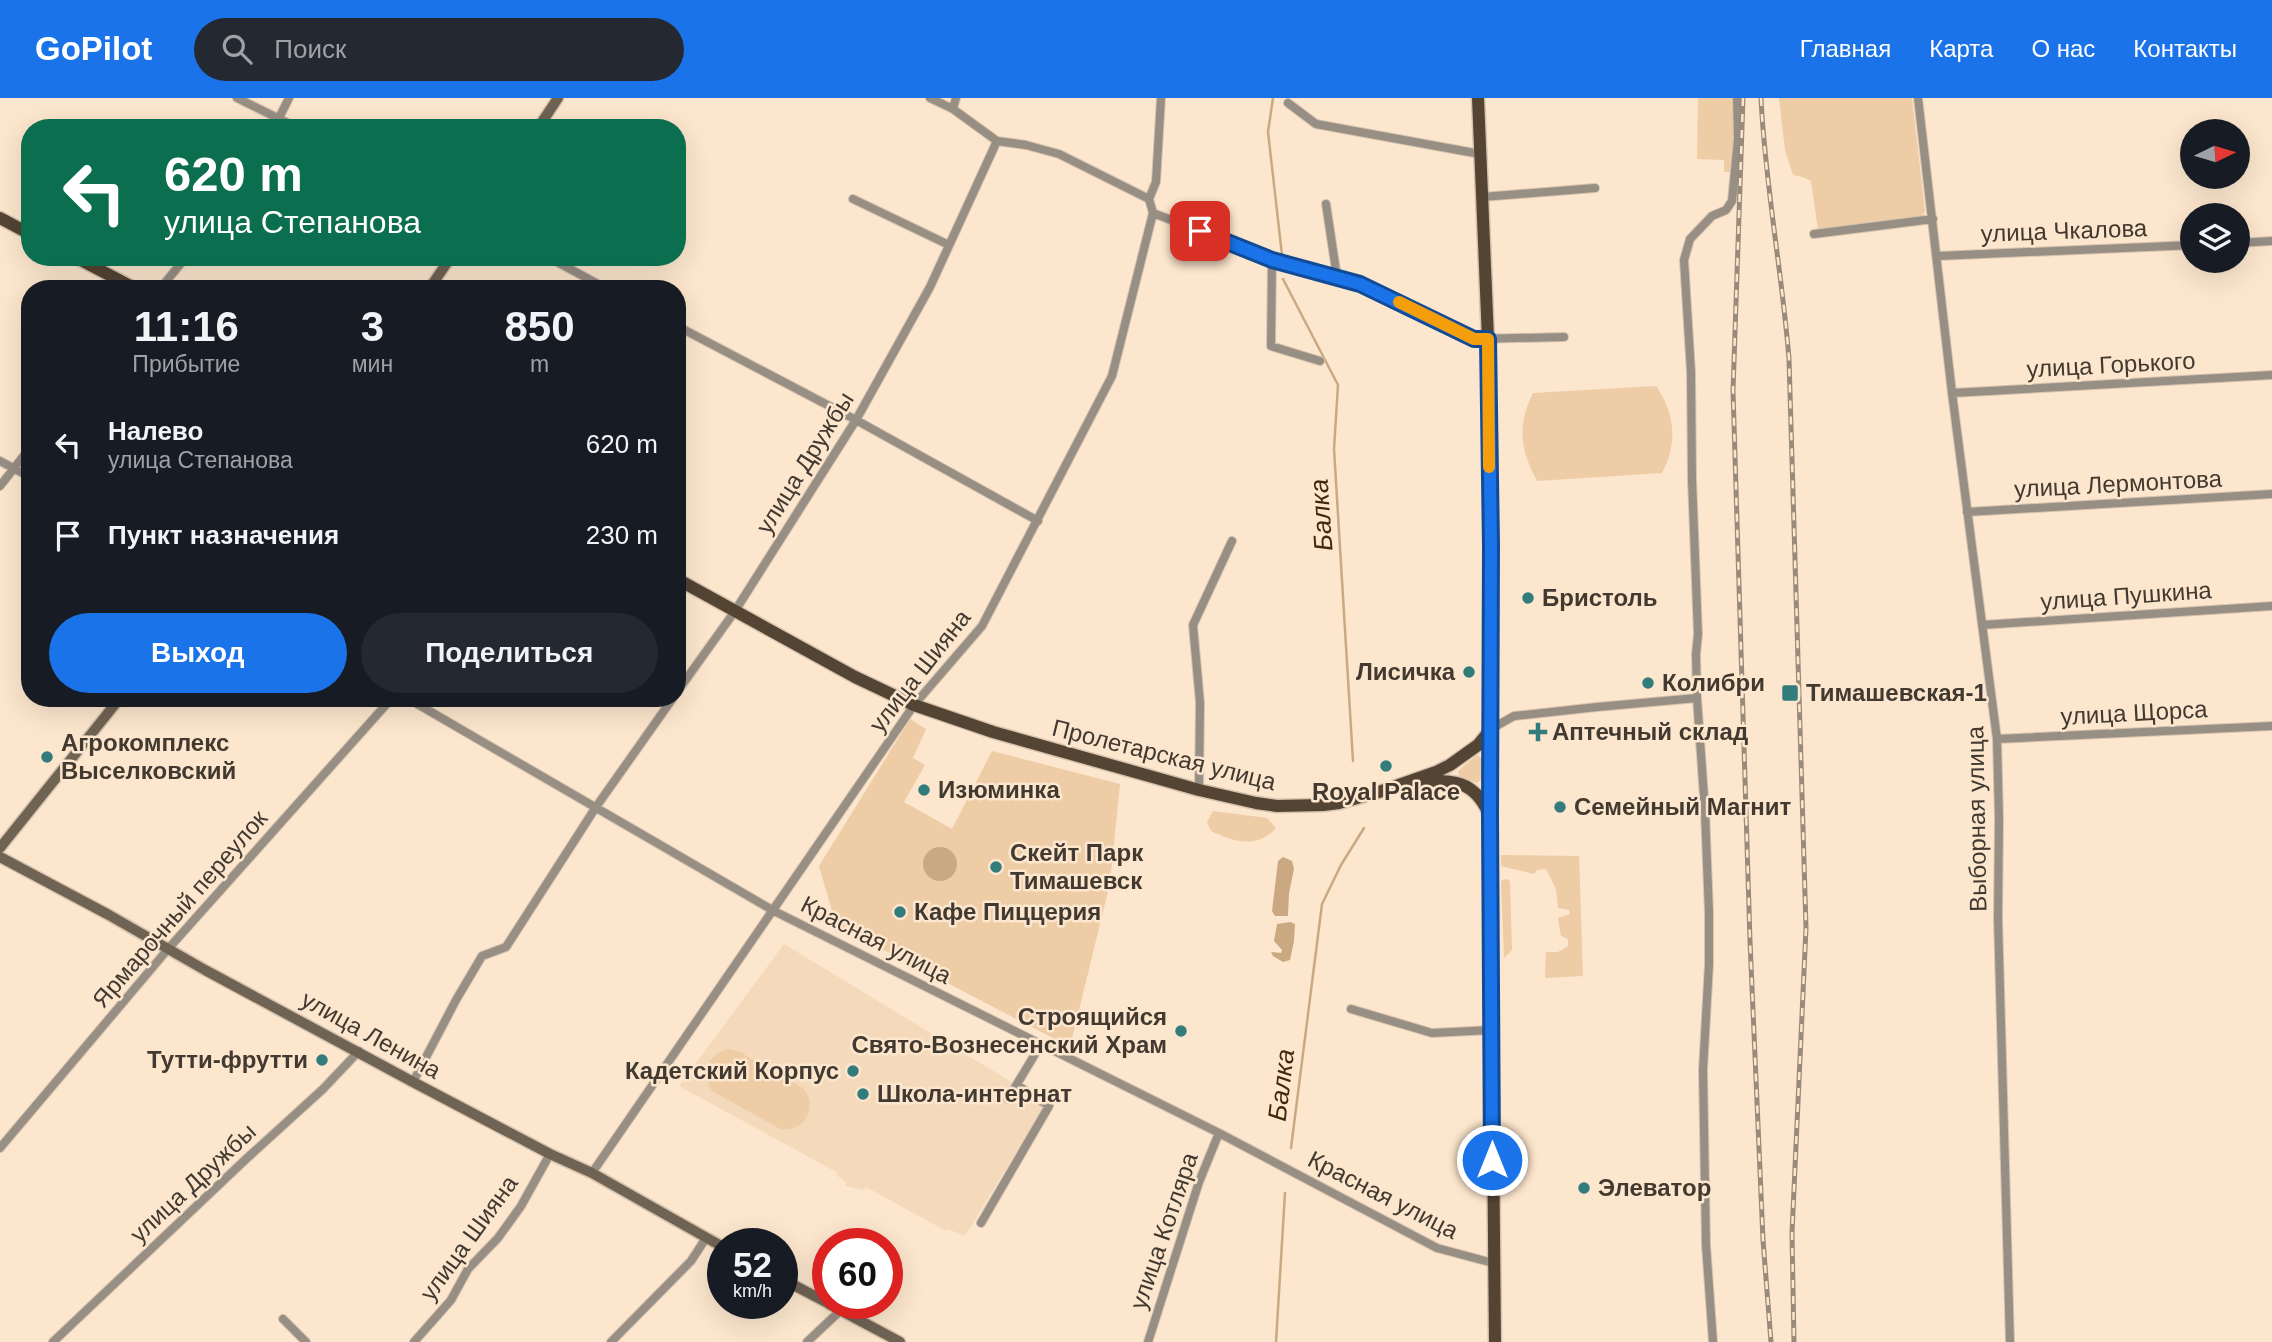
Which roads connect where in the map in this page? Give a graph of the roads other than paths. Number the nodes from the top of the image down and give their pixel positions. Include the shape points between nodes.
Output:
1 (237, 98) edge
2 (289, 98) edge
3 (558, 98) edge
4 (930, 98) edge
5 (956, 98) edge
6 (1161, 98) edge
7 (1478, 98) edge
8 (1737, 98) edge
9 (1918, 98) edge
10 (1288, 103) dead end
11 (953, 109) junction
12 (280, 119) joint
13 (544, 119) edge
14 (997, 141) junction
15 (1480, 154) junction
16 (1595, 188) dead end
17 (1482, 197) junction
18 (853, 199) dead end
19 (1149, 199) junction
20 (1326, 204) dead end
21 (1153, 213) junction
22 (0, 218) edge
23 (1933, 219) junction
24 (21, 228) edge
25 (1814, 234) dead end
26 (2272, 241) edge
27 (2250, 242) edge
28 (949, 245) junction
29 (2180, 246) edge
30 (1938, 256) junction
31 (1272, 260) junction
32 (92, 266) edge
33 (179, 266) edge
34 (565, 266) edge
35 (1337, 277) junction
36 (119, 280) edge
37 (167, 280) edge
38 (590, 280) edge
39 (686, 331) edge
40 (1564, 337) dead end
41 (1488, 339) junction
42 (1320, 361) dead end
43 (2272, 375) edge
44 (1952, 393) junction
45 (856, 420) junction
46 (21, 458) edge
47 (0, 461) edge
48 (13, 467) junction
49 (21, 472) edge
50 (0, 486) edge
51 (2272, 494) edge
52 (1967, 512) junction
53 (1038, 521) junction
54 (1232, 541) dead end
55 (686, 584) edge
56 (2272, 606) edge
57 (735, 611) junction
58 (1982, 625) junction
59 (686, 679) edge
60 (1697, 698) junction
61 (914, 705) junction
62 (113, 707) edge
63 (384, 707) edge
64 (423, 707) edge
65 (667, 707) edge
66 (2272, 726) edge
67 (1491, 730) junction
68 (1997, 738) junction
69 (1412, 781) junction
70 (1199, 790) junction
71 (596, 807) junction
72 (1490, 815) junction
73 (0, 848) edge
74 (0, 857) edge
75 (774, 911) junction
76 (168, 949) junction
77 (1351, 1009) dead end
78 (1491, 1030) junction
79 (1041, 1044) junction
80 (359, 1052) junction
81 (413, 1082) junction
82 (1017, 1085) junction
83 (1008, 1099) dead end
84 (1219, 1133) junction
85 (0, 1148) edge
86 (550, 1154) junction
87 (592, 1173) junction
88 (981, 1223) dead end
89 (706, 1238) joint
90 (1493, 1263) junction
91 (283, 1319) dead end
92 (831, 1319) edge
93 (858, 1319) edge
94 (53, 1342) edge
95 (306, 1342) edge
96 (415, 1342) edge
97 (611, 1342) edge
98 (807, 1342) edge
99 (900, 1342) edge
100 (1148, 1342) edge
101 (1495, 1342) edge
102 (1713, 1342) edge
103 (2010, 1342) edge

1 - 12 street
2 - 12 street
3 - 13 main road
4 - 11 street
5 - 11 street
6 - 19 street via 1156,182
7 - 15 main road
8 - 60 street via 1733,199 1690,239 1684,260 1691,372
9 - 23 street, Выборная улица
10 - 15 street via 1316,124
11 - 14 street
14 - 19 street via 1059,154
14 - 28 street, улица Дружбы
15 - 17 main road
16 - 17 street
17 - 41 main road
18 - 28 street
19 - 21 street
20 - 35 street
21 - 31 street
21 - 53 street, улица Шияна via 1112,376
22 - 24 main road
23 - 25 street
23 - 30 street, Выборная улица
26 - 27 street
28 - 45 street, улица Дружбы
29 - 30 street, улица Чкалова
30 - 44 street, Выборная улица
31 - 35 street
31 - 42 street via 1271,346
32 - 36 main road
33 - 37 street
34 - 38 street
35 - 41 street via 1474,339
39 - 45 street
40 - 41 street
41 - 67 main road
43 - 44 street, улица Горького
44 - 52 street, Выборная улица
45 - 53 street
45 - 57 street, улица Дружбы
46 - 48 street
47 - 48 street
48 - 49 street
48 - 50 street
51 - 52 street, улица Лермонтова
52 - 58 street, Выборная улица
53 - 61 street, улица Шияна via 982,626
54 - 70 street via 1193,625 1200,702
55 - 57 main road, Пролетарская улица
56 - 58 street, улица Пушкина
57 - 59 street, улица Дружбы
57 - 61 main road, Пролетарская улица
58 - 68 street, Выборная улица
60 - 67 street, Пролетарская улица via 1514,716
60 - 102 street via 1709,913 1703,1070
61 - 70 main road, Пролетарская улица
61 - 75 street, улица Шияна
62 - 73 main road
63 - 76 street, Ярмарочный переулок
64 - 71 street, Красная улица
65 - 71 street
66 - 68 street, улица Щорса
67 - 69 main road, Пролетарская улица via 1468,753
67 - 72 main road
68 - 103 street, Выборная улица
69 - 70 main road, Пролетарская улица via 1339,803 1298,806 1256,803
69 - 72 main road via 1447,780 1465,785 1482,799
71 - 75 street, Красная улица
71 - 81 street via 506,947 482,956
72 - 78 main road
74 - 76 main road, улица Ленина
75 - 79 street, Красная улица
75 - 87 street, улица Шияна
76 - 80 main road, улица Ленина
76 - 85 street, Ярмарочный переулок
77 - 78 street via 1432,1033
78 - 90 main road
79 - 82 street
79 - 84 street, Красная улица
80 - 81 main road, улица Ленина
80 - 94 street, улица Дружбы
81 - 86 main road, улица Ленина
82 - 83 street
82 - 88 street via 1049,1106
84 - 90 street, Красная улица via 1437,1248
84 - 100 street, улица Котляра
86 - 87 main road, улица Ленина
86 - 96 street, улица Шияна via 521,1206
87 - 89 main road, улица Ленина
89 - 97 street via 691,1261
90 - 101 main road
91 - 95 street
92 - 98 street
93 - 99 main road

